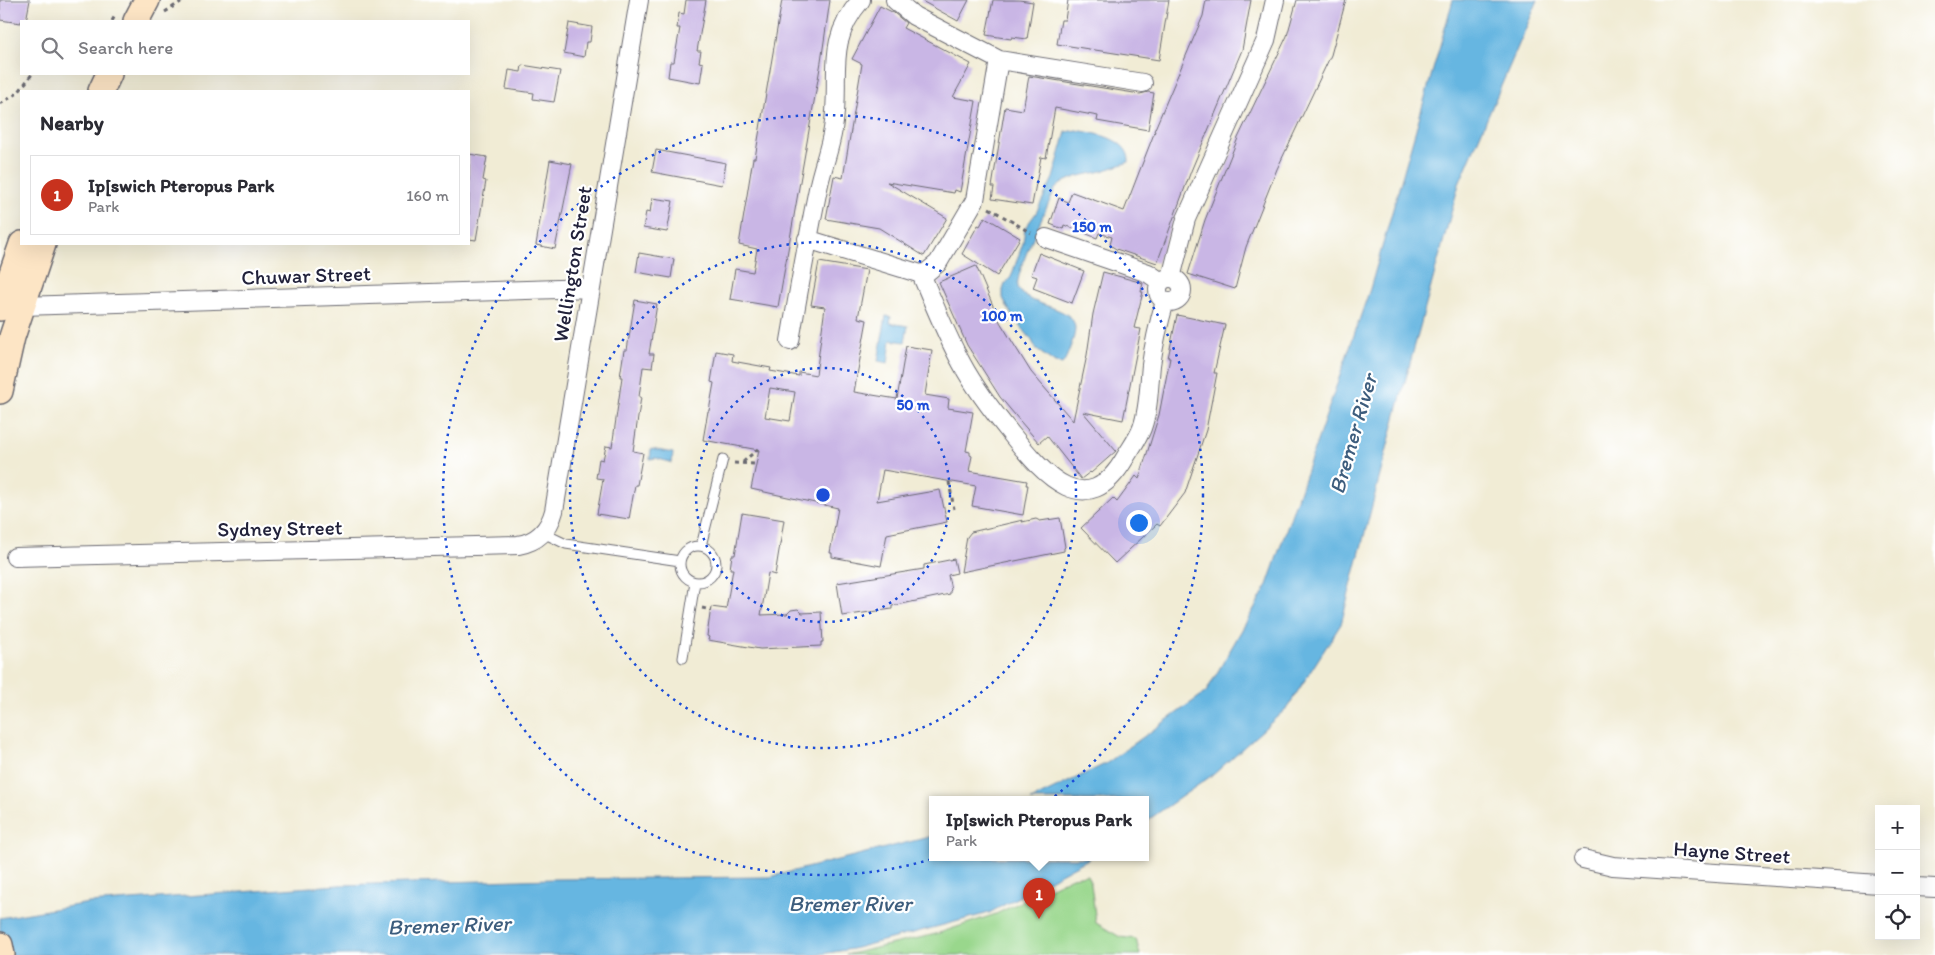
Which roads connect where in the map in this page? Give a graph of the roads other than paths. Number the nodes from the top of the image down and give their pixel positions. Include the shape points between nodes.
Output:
1 (639, 0) edge
2 (861, 0) edge
3 (896, 0) edge
4 (1275, 0) edge
5 (155, 6) edge
6 (137, 20) edge
7 (999, 60) junction
8 (109, 75) edge
9 (1143, 83) dead end
10 (101, 90) edge
11 (1046, 238) dead end
12 (807, 239) junction
13 (22, 245) edge
14 (42, 245) edge
15 (921, 274) junction
16 (1166, 280) junction
17 (591, 288) junction
18 (11, 307) edge
19 (0, 339) edge
20 (790, 341) dead end
21 (0, 391) edge
22 (723, 459) dead end
23 (543, 533) junction
24 (701, 546) junction
25 (15, 557) dead end
26 (680, 561) junction
27 (695, 582) junction
28 (683, 658) dead end
29 (1583, 859) dead end
30 (1875, 884) edge
31 (1920, 887) edge
32 (1935, 888) edge
33 (0, 945) edge
34 (2, 955) edge

1 - 17 street, Wellington Street
2 - 12 street via 848,18 838,41 835,118
3 - 7 street via 914,16
4 - 16 street via 1266,40 1186,219
5 - 6 main road
7 - 9 street
7 - 15 street via 976,200 938,263
8 - 10 main road
11 - 16 street
12 - 15 street
12 - 20 street
13 - 18 main road
14 - 18 main road
15 - 16 street via 954,349 982,396 1025,451 1060,484 1076,490 1094,490 1109,480 1142,428 1165,301 1158,294
17 - 18 street, Chuwar Street
17 - 23 street, Wellington Street via 554,511
18 - 19 street via 14,307 8,312
18 - 21 main road
22 - 24 lane
23 - 25 street, Sydney Street via 518,545
23 - 26 lane via 566,544
24 - 26 lane via 685,551
24 - 27 lane via 712,553 716,564 707,580
26 - 27 lane via 685,577
27 - 28 lane
29 - 30 street, Hayne Street via 1613,866
31 - 32 street
33 - 34 main road

